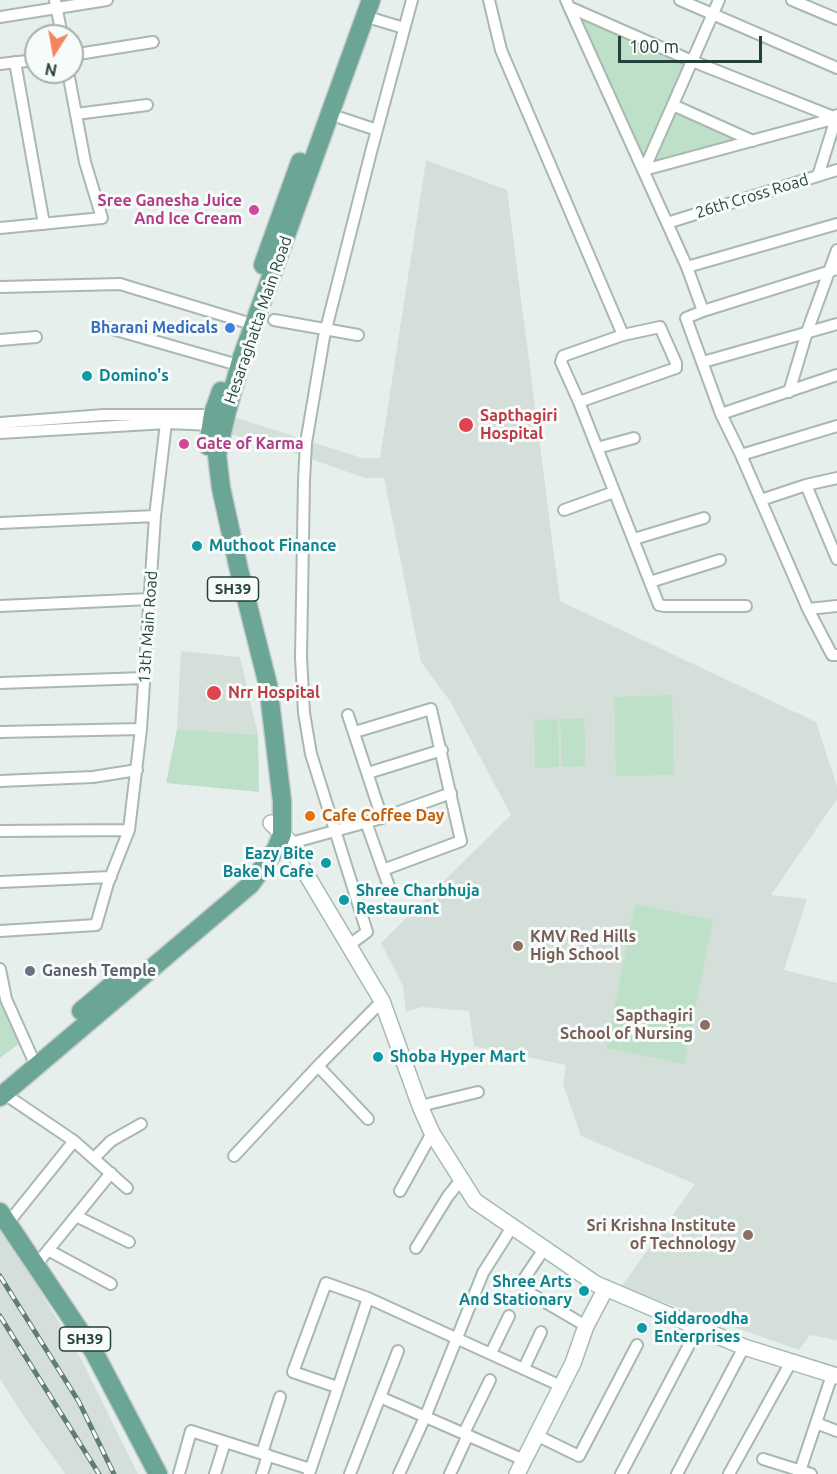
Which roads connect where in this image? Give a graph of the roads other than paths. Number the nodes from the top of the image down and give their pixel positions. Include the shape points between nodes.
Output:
1 (107, 0) edge
2 (412, 0) edge
3 (489, 0) edge
4 (680, 0) edge
5 (720, 0) edge
6 (792, 0) edge
7 (56, 4) edge
8 (568, 4) edge
9 (365, 5) edge
10 (713, 15) junction
11 (0, 16) edge
12 (837, 19) edge
13 (60, 24) edge
14 (404, 28) junction
15 (153, 42) dead end
16 (84, 53) edge
17 (24, 61) edge
18 (692, 61) junction
19 (15, 62) junction
20 (0, 64) edge
21 (837, 68) edge
22 (70, 84) edge
23 (147, 105) dead end
24 (673, 105) junction
25 (76, 114) junction
26 (837, 116) edge
27 (341, 118) dead end
28 (376, 130) junction
29 (753, 141) junction
30 (644, 170) junction
31 (837, 170) edge
32 (818, 176) junction
33 (667, 223) junction
34 (44, 224) junction
35 (837, 224) edge
36 (0, 228) edge
37 (837, 250) edge
38 (687, 267) junction
39 (833, 270) edge
40 (0, 287) edge
41 (703, 311) junction
42 (274, 320) dead end
43 (245, 322) junction
44 (837, 324) edge
45 (110, 328) dead end
46 (326, 330) junction
47 (807, 332) junction
48 (358, 335) dead end
49 (623, 335) junction
50 (36, 337) dead end
51 (0, 340) edge
52 (703, 362) junction
53 (231, 363) junction
54 (837, 375) edge
55 (789, 392) junction
56 (579, 402) junction
57 (721, 414) junction
58 (218, 420) junction
59 (0, 423) edge
60 (166, 423) junction
61 (837, 426) edge
62 (0, 433) edge
63 (634, 438) dead end
64 (597, 448) junction
65 (741, 455) junction
66 (837, 478) edge
67 (806, 485) junction
68 (614, 492) junction
69 (761, 500) junction
70 (564, 510) dead end
71 (155, 516) junction
72 (704, 518) dead end
73 (0, 523) edge
74 (634, 539) junction
75 (837, 559) edge
76 (720, 560) dead end
77 (650, 582) junction
78 (150, 599) junction
79 (0, 606) edge
80 (746, 606) dead end
81 (837, 606) edge
82 (808, 609) junction
83 (837, 655) edge
84 (144, 678) junction
85 (0, 683) edge
86 (348, 715) dead end
87 (141, 729) junction
88 (0, 732) edge
89 (355, 732) junction
90 (442, 750) junction
91 (137, 770) junction
92 (368, 773) junction
93 (0, 781) edge
94 (451, 793) junction
95 (382, 818) junction
96 (366, 822) junction
97 (129, 830) junction
98 (0, 831) edge
99 (336, 831) junction
100 (277, 839) junction
101 (383, 870) junction
102 (111, 877) junction
103 (0, 882) edge
104 (390, 889) dead end
105 (0, 931) edge
106 (349, 945) junction
107 (0, 969) edge
108 (382, 1001) junction
109 (33, 1061) junction
110 (318, 1066) junction
111 (1, 1091) edge
112 (478, 1092) dead end
113 (420, 1106) junction
114 (368, 1119) dead end
115 (141, 1124) dead end
116 (432, 1133) junction
117 (74, 1141) junction
118 (234, 1156) dead end
119 (94, 1158) junction
120 (111, 1173) junction
121 (461, 1180) junction
122 (127, 1188) dead end
123 (400, 1191) dead end
124 (76, 1216) junction
125 (4, 1217) edge
126 (512, 1227) junction
127 (129, 1242) dead end
128 (416, 1248) dead end
129 (544, 1249) junction
130 (48, 1250) junction
131 (36, 1265) junction
132 (524, 1279) dead end
133 (111, 1284) dead end
134 (606, 1288) junction
135 (528, 1292) dead end
136 (368, 1298) junction
137 (509, 1316) dead end
138 (586, 1326) junction
139 (698, 1328) junction
140 (541, 1332) dead end
141 (458, 1338) junction
142 (637, 1345) dead end
143 (744, 1347) junction
144 (398, 1352) dead end
145 (491, 1353) junction
146 (791, 1362) junction
147 (524, 1368) junction
148 (835, 1375) edge
149 (490, 1380) dead end
150 (561, 1386) junction
151 (337, 1387) junction
152 (280, 1397) dead end
153 (381, 1397) junction
154 (426, 1415) junction
155 (816, 1423) junction
156 (837, 1431) edge
157 (466, 1434) junction
158 (536, 1435) junction
159 (225, 1442) junction
160 (265, 1454) junction
161 (763, 1459) dead end
162 (521, 1470) edge
163 (309, 1471) edge
164 (804, 1473) edge
165 (158, 1474) edge
166 (178, 1474) edge
167 (214, 1474) edge
168 (262, 1474) edge
169 (350, 1474) edge
170 (399, 1474) edge
171 (450, 1474) edge
172 (621, 1474) edge
173 (677, 1474) edge
174 (729, 1474) edge

1 - 7 street
2 - 14 street
3 - 49 street via 501,50
4 - 10 street
5 - 10 street
6 - 12 street
7 - 11 street
7 - 13 street
8 - 18 street
8 - 30 street
9 - 14 street
9 - 43 main road, Hesaraghatta Main Road / SH39 via 263,263
9 - 58 main road, Hesaraghatta Main Road
10 - 18 street
10 - 21 street
14 - 28 street
15 - 16 street
17 - 19 street
18 - 24 street
18 - 26 street
19 - 20 street
19 - 34 street
22 - 25 street
23 - 25 street
24 - 29 street
24 - 30 street
25 - 34 street via 102,218
26 - 29 street
26 - 32 street
27 - 28 street
28 - 46 street
29 - 30 street
30 - 33 street
31 - 32 street, 26th Cross Road
32 - 33 street, 26th Cross Road
33 - 38 street
34 - 36 street
35 - 38 street
37 - 39 street
38 - 41 street
39 - 41 street
39 - 47 street
40 - 43 street via 120,284
41 - 52 street via 686,318
42 - 46 street
43 - 53 main road, Hesaraghatta Main Road / SH39
44 - 47 street
45 - 53 street
46 - 48 street
46 - 99 street via 306,443 301,657 311,754
47 - 52 street
47 - 55 street
49 - 56 street via 561,358
49 - 56 street via 660,327 676,368
50 - 51 street
52 - 57 street
53 - 58 main road, Hesaraghatta Main Road / SH39
54 - 55 street
55 - 57 street
56 - 64 street
57 - 65 street
58 - 59 street via 104,415
58 - 60 street
58 - 100 main road, Hesaraghatta Main Road / SH39 via 208,446 209,477 252,669
60 - 62 street
60 - 71 street, 13th Main Road
61 - 65 street
63 - 64 street
64 - 68 street
65 - 69 street
66 - 67 street
67 - 69 street
67 - 75 street
68 - 70 street
68 - 74 street
69 - 82 street
71 - 73 street
71 - 78 street, 13th Main Road
72 - 74 street
74 - 77 street
76 - 77 street
77 - 80 street via 662,606
78 - 79 street
78 - 84 street, 13th Main Road
81 - 82 street
82 - 83 street via 832,655
84 - 85 street
84 - 87 street, 13th Main Road
86 - 89 street
87 - 88 street
87 - 91 street, 13th Main Road
89 - 90 street via 431,709
89 - 92 street
90 - 92 street
90 - 94 street
91 - 93 street via 93,777
91 - 97 street, 13th Main Road
92 - 95 street
94 - 95 street
94 - 101 street via 462,842
95 - 96 street
96 - 99 street
96 - 101 street
97 - 98 street
97 - 102 street, 13th Main Road
99 - 100 street
99 - 106 street via 367,932
100 - 106 street via 299,862
100 - 109 main road via 231,889 103,992
101 - 104 street
102 - 103 street
102 - 105 street, 13th Main Road via 96,925
106 - 108 street
107 - 109 street via 6,999
108 - 110 street
108 - 113 street
109 - 111 main road
110 - 114 street
110 - 118 street
111 - 117 street
112 - 113 street
113 - 116 street
115 - 119 street via 111,1141
116 - 121 street
116 - 123 street
117 - 119 street
117 - 125 street
119 - 120 street
120 - 122 street
120 - 124 street
121 - 126 street via 475,1201
121 - 128 street
124 - 127 street
124 - 130 street
125 - 131 main road, SH39
126 - 129 street
126 - 141 street via 483,1273
129 - 132 street
129 - 134 street
130 - 131 street
130 - 133 street
131 - 165 main road, SH39 via 94,1352
134 - 138 street
134 - 139 street
135 - 138 street
136 - 141 street
136 - 151 street
136 - 151 street via 326,1283 293,1372
137 - 145 street
138 - 150 street
139 - 143 street
139 - 172 street
140 - 147 street
141 - 145 street
141 - 154 street
142 - 158 street via 579,1456
143 - 146 street
143 - 173 street
144 - 153 street
145 - 147 street
146 - 148 street
146 - 174 street
147 - 150 street
148 - 155 street
149 - 157 street
150 - 158 street
151 - 163 street
152 - 160 street
153 - 154 street
153 - 169 street
154 - 157 street
154 - 170 street
155 - 156 street
155 - 164 street
157 - 162 street
157 - 171 street
158 - 162 street
159 - 160 street
159 - 166 street via 191,1431
159 - 167 street
160 - 163 street
160 - 168 street
161 - 164 street

